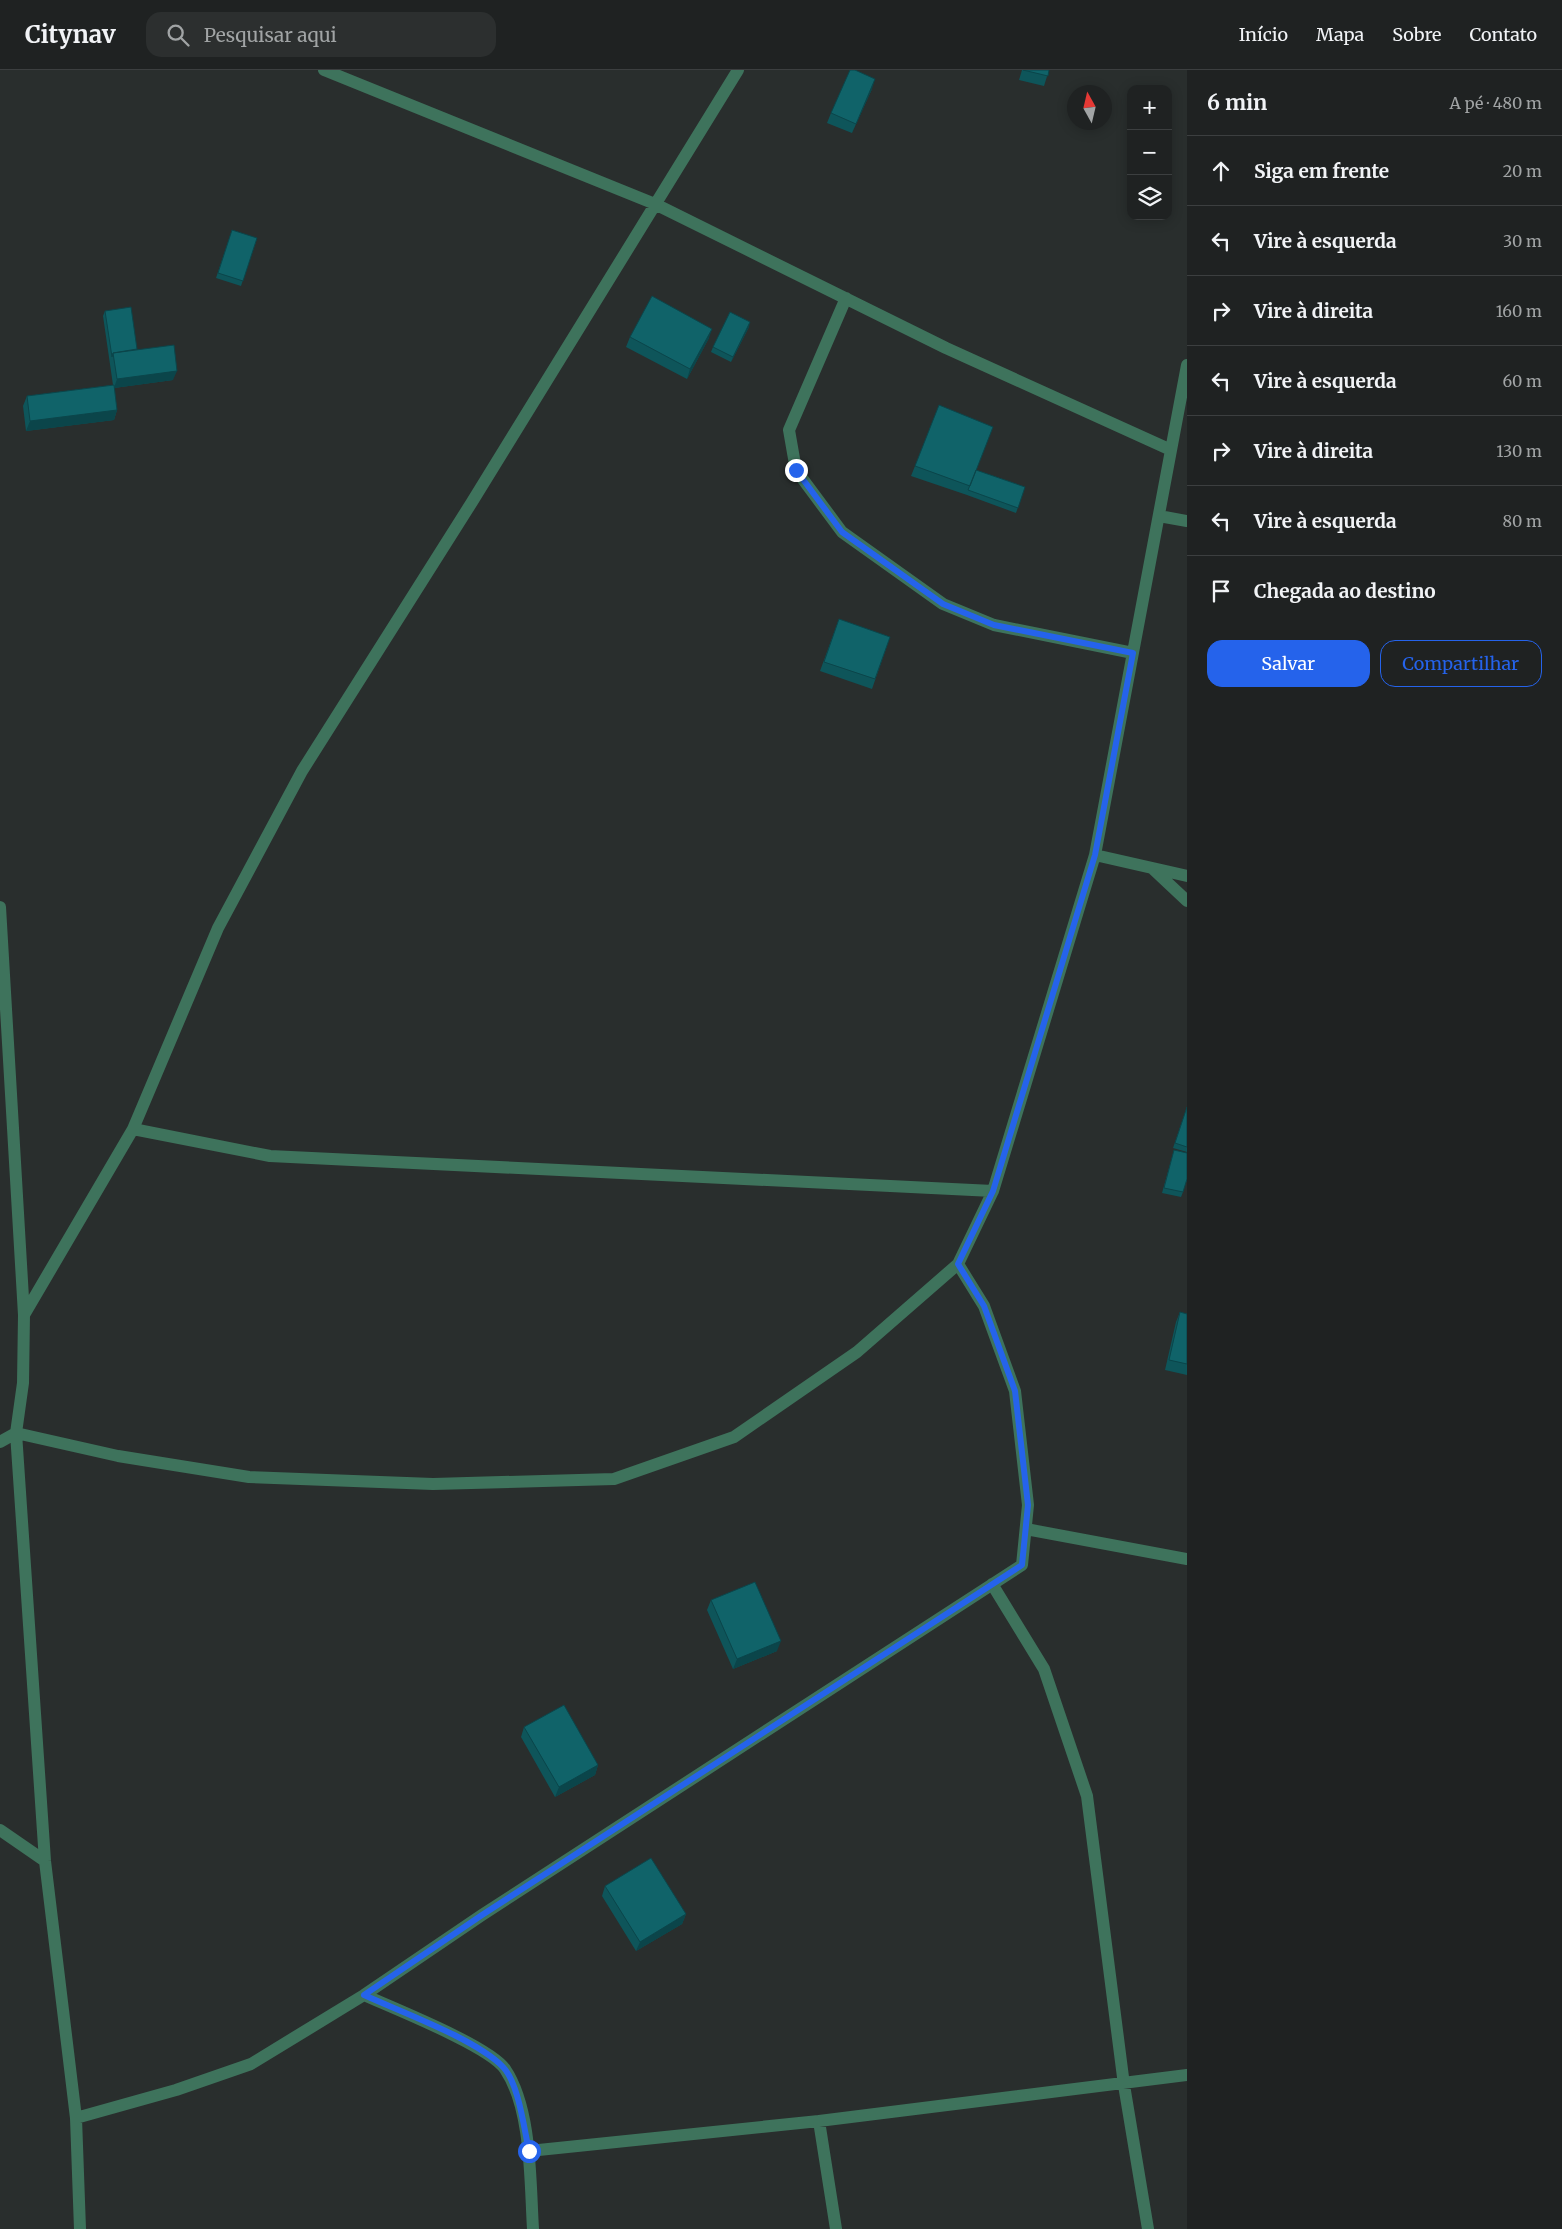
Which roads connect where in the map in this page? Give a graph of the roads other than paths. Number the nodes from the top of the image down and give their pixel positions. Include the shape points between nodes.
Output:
1 (324, 70) edge
2 (738, 70) edge
3 (655, 204) junction
4 (846, 298) junction
5 (1187, 364) edge
6 (1171, 450) junction
7 (1159, 516) junction
8 (1187, 521) edge
9 (1133, 653) junction
10 (1095, 855) junction
11 (1154, 870) junction
12 (1187, 876) edge
13 (1187, 901) edge
14 (0, 906) edge
15 (133, 1129) junction
16 (993, 1191) junction
17 (958, 1264) junction
18 (24, 1315) junction
19 (16, 1433) junction
20 (0, 1442) edge
21 (1026, 1529) junction
22 (1187, 1559) edge
23 (992, 1584) junction
24 (0, 1830) edge
25 (45, 1861) junction
26 (364, 1995) junction
27 (1187, 2075) edge
28 (1124, 2085) junction
29 (76, 2118) junction
30 (819, 2121) junction
31 (529, 2151) junction
32 (80, 2229) edge
33 (533, 2229) edge
34 (836, 2229) edge
35 (1148, 2229) edge

1 - 3 street
2 - 3 street
3 - 4 street
3 - 15 street via 302,771 218,928
4 - 6 street via 946,348
4 - 9 street via 789,430 796,470 842,532 943,604 994,625
5 - 6 street
6 - 7 street
7 - 8 street
7 - 9 street
9 - 10 street
10 - 11 street
10 - 16 street
11 - 12 street
11 - 13 street
14 - 18 street
15 - 16 street via 270,1156
15 - 18 street
16 - 17 street
17 - 19 street via 857,1352 734,1437 614,1479 433,1484 249,1477 118,1456
17 - 21 street via 984,1306 1015,1391 1028,1505
18 - 19 street via 23,1383
19 - 20 street
19 - 25 street
21 - 22 street
21 - 23 street via 1022,1565
23 - 26 street
23 - 28 street via 1044,1669 1087,1796
24 - 25 street
25 - 29 street
26 - 29 street via 251,2064 176,2090
26 - 31 street via 476,2047 504,2068 519,2100
27 - 28 street
28 - 30 street
28 - 35 street
29 - 32 street
30 - 31 street
30 - 34 street
31 - 33 street

